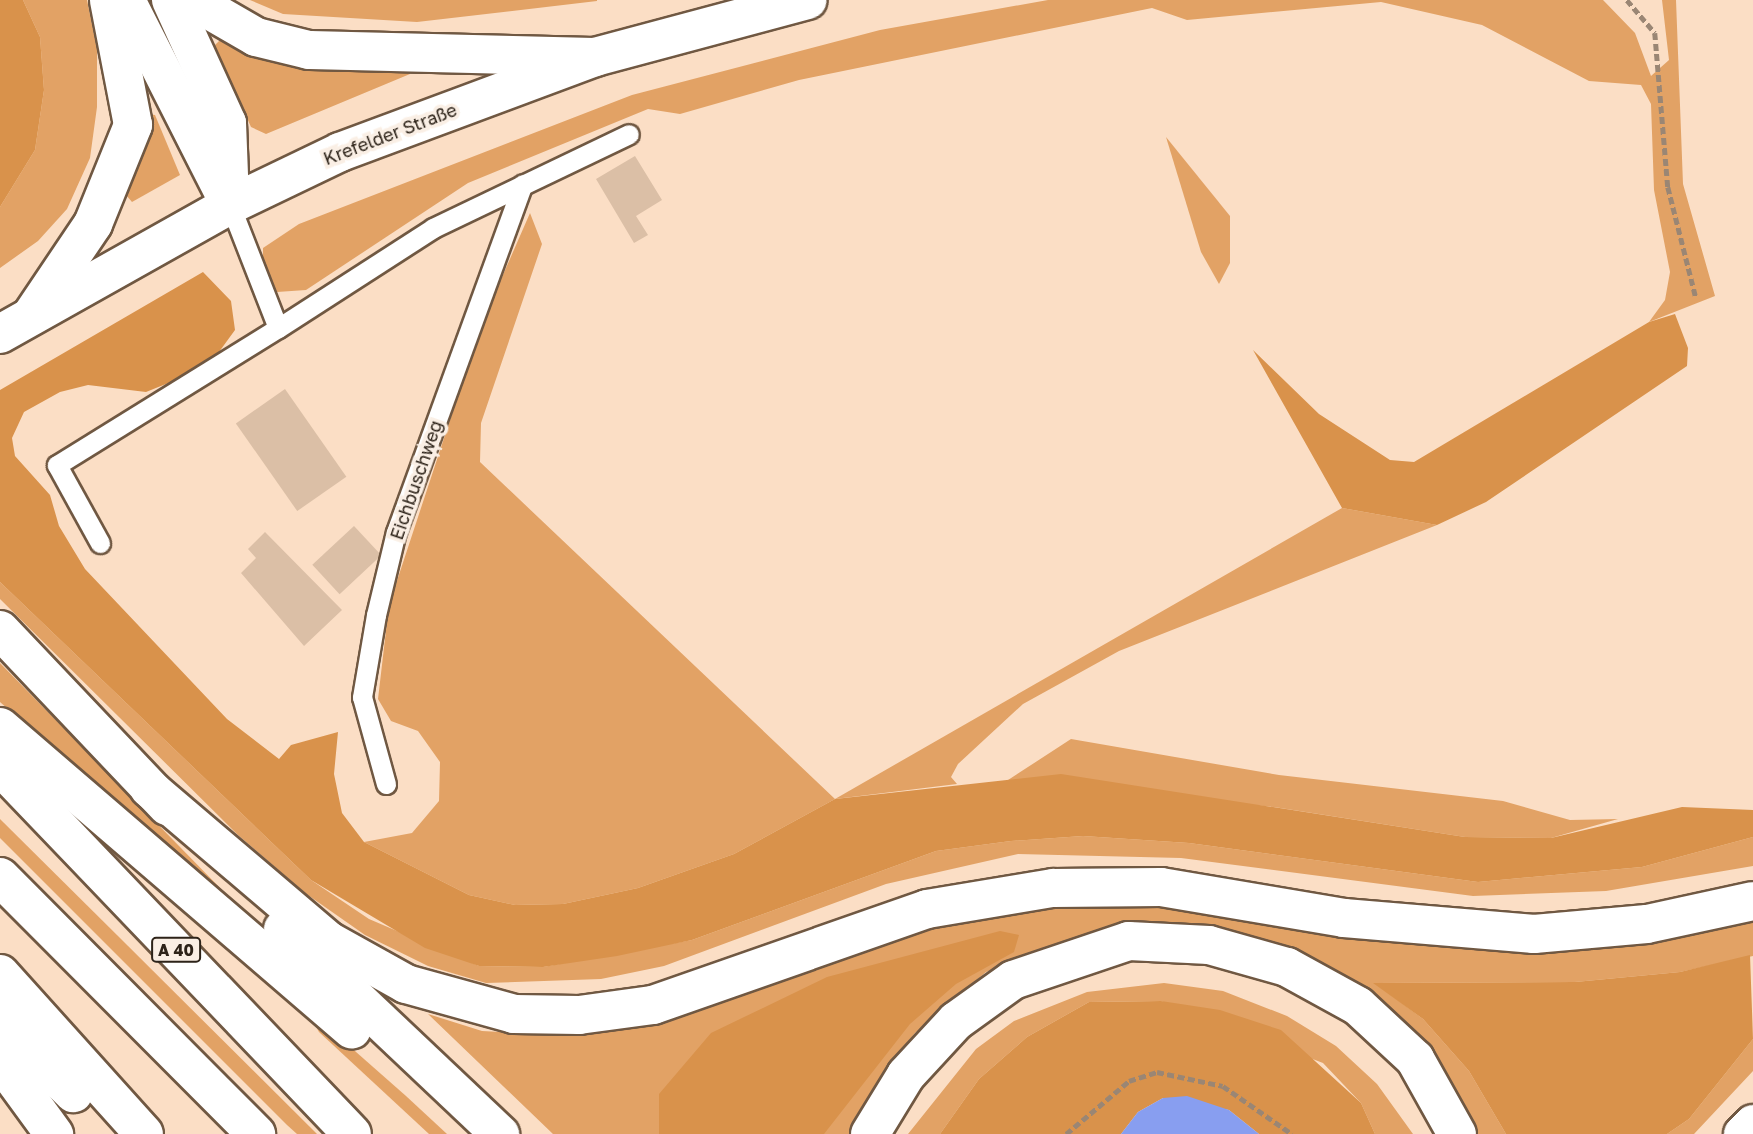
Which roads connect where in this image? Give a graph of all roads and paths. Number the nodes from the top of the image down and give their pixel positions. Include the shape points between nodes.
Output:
1 (109, 0) edge
2 (126, 0) edge
3 (171, 0) edge
4 (192, 0) edge
5 (808, 0) edge
6 (1627, 0) edge
7 (595, 57) junction
8 (629, 134) dead end
9 (523, 184) junction
10 (230, 205) junction
11 (1696, 299) dead end
12 (16, 325) edge
13 (278, 328) junction
14 (100, 542) dead end
15 (0, 630) edge
16 (0, 727) edge
17 (0, 766) edge
18 (386, 784) dead end
19 (149, 788) junction
20 (0, 877) edge
21 (1753, 901) edge
22 (0, 974) edge
23 (0, 1021) edge
24 (0, 1060) edge
25 (1753, 1124) edge
26 (54, 1134) edge
27 (115, 1134) edge
28 (144, 1134) edge
29 (256, 1134) edge
30 (352, 1134) edge
31 (474, 1134) edge
32 (500, 1134) edge
33 (870, 1134) edge
34 (1066, 1134) edge
35 (1292, 1134) edge
36 (1457, 1134) edge
37 (1744, 1134) edge

1 - 12 main road via 133,125 93,225
2 - 10 main road
3 - 10 main road via 227,123
4 - 7 main road via 232,27 309,50
5 - 7 main road, Krefelder Straße
6 - 11 path via 1655,33 1668,187
7 - 10 main road, Krefelder Straße via 340,152
8 - 9 lane
9 - 13 lane via 433,228
9 - 18 lane, Eichbuschweg via 396,532 376,615 362,697
10 - 12 main road, Krefelder Straße
10 - 13 lane
13 - 14 lane via 57,465
15 - 19 main road
16 - 31 main road
17 - 30 main road, A 40
19 - 21 main road via 329,941 406,984 514,1014 579,1015 653,1005 927,909 1053,888 1161,887 1344,918 1534,933 1647,924
19 - 32 main road via 309,957
20 - 29 main road
22 - 28 main road
23 - 27 main road
24 - 26 main road
25 - 37 main road
33 - 36 main road via 906,1074 956,1021 1013,980 1129,941 1209,945 1287,967 1358,1006 1415,1059
34 - 35 path via 1129,1081 1157,1072 1223,1086

